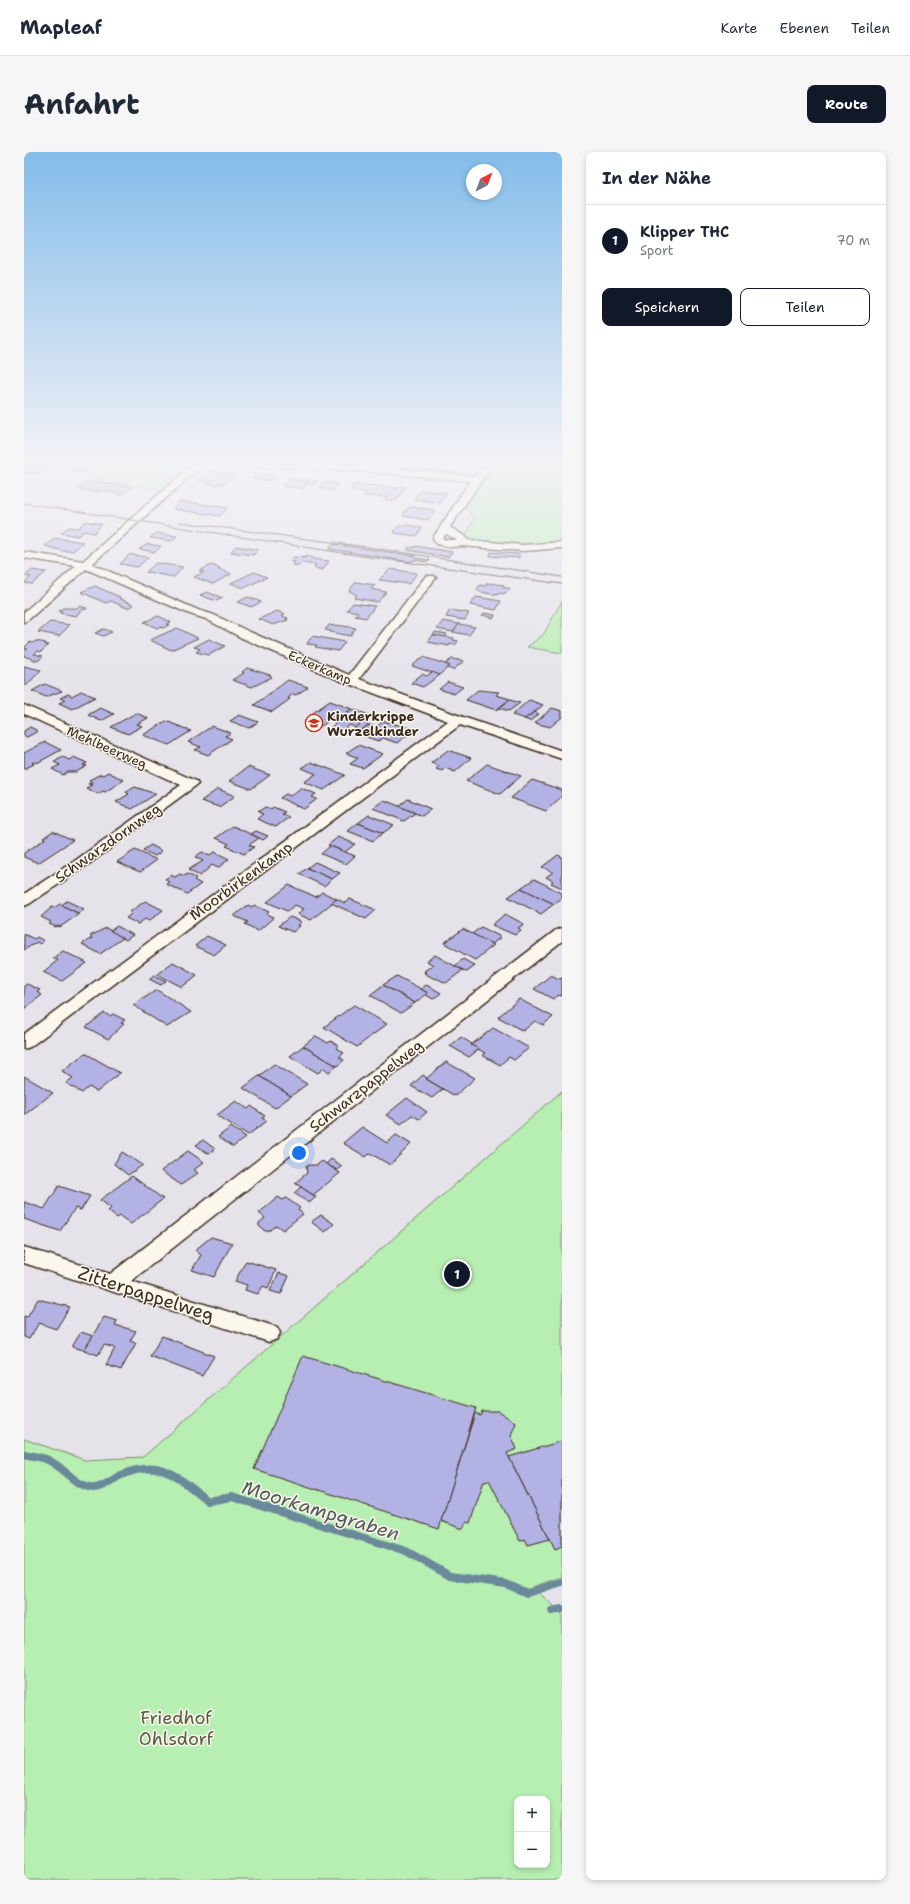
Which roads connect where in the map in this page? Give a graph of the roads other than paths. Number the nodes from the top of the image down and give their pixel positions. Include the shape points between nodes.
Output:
1 (107, 544) edge
2 (470, 544) edge
3 (562, 546) edge
4 (24, 555) edge
5 (83, 564) junction
6 (430, 578) dead end
7 (24, 618) edge
8 (351, 680) junction
9 (24, 709) edge
10 (458, 720) junction
11 (562, 755) edge
12 (191, 784) joint
13 (24, 901) edge
14 (562, 933) edge
15 (24, 1043) edge
16 (24, 1255) edge
17 (113, 1283) junction
18 (269, 1333) dead end

1 - 5 street
2 - 3 street via 524,548
4 - 5 street, Eckerkamp
5 - 7 street
5 - 8 street, Eckerkamp
6 - 8 street
8 - 10 street, Eckerkamp
9 - 12 street, Mehlbeerweg
10 - 11 street, Eckerkamp
10 - 15 street, Moorbirkenkamp
12 - 13 street, Schwarzdornweg
14 - 17 street, Schwarzpappelweg
16 - 17 street, Zitterpappelweg
17 - 18 street, Zitterpappelweg

